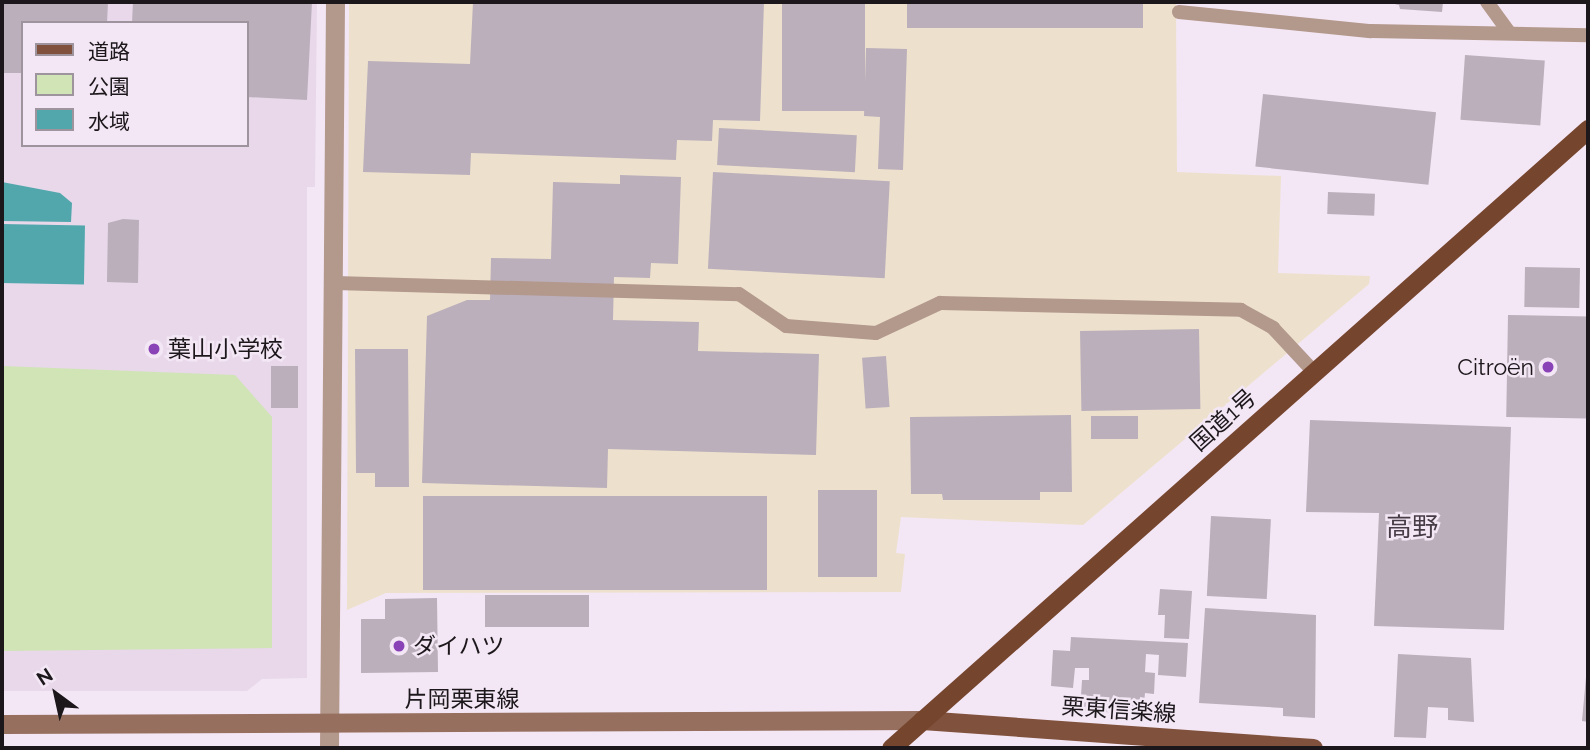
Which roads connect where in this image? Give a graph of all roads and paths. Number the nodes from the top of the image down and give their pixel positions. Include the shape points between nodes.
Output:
1 (335, 2) edge
2 (1487, 2) edge
3 (1179, 12) dead end
4 (1508, 31) junction
5 (1588, 35) edge
6 (1588, 129) edge
7 (335, 283) junction
8 (1314, 372) junction
9 (922, 720) junction
10 (328, 723) junction
11 (2, 724) edge
12 (1198, 744) edge
13 (329, 748) edge
14 (891, 748) edge
15 (1313, 748) edge

1 - 7 street
2 - 4 lane
3 - 4 lane via 1371,31
4 - 5 lane
6 - 8 highway, 国道1号
7 - 8 lane via 739,294 786,326 876,333 940,303 1241,310 1273,328
7 - 10 street
8 - 9 highway, 国道1号
9 - 10 main road, 片岡栗東線
9 - 12 main road, 栗東信楽線
9 - 14 highway, 国道1号
10 - 11 main road, 片岡栗東線
10 - 13 street
12 - 15 main road, 栗東信楽線

